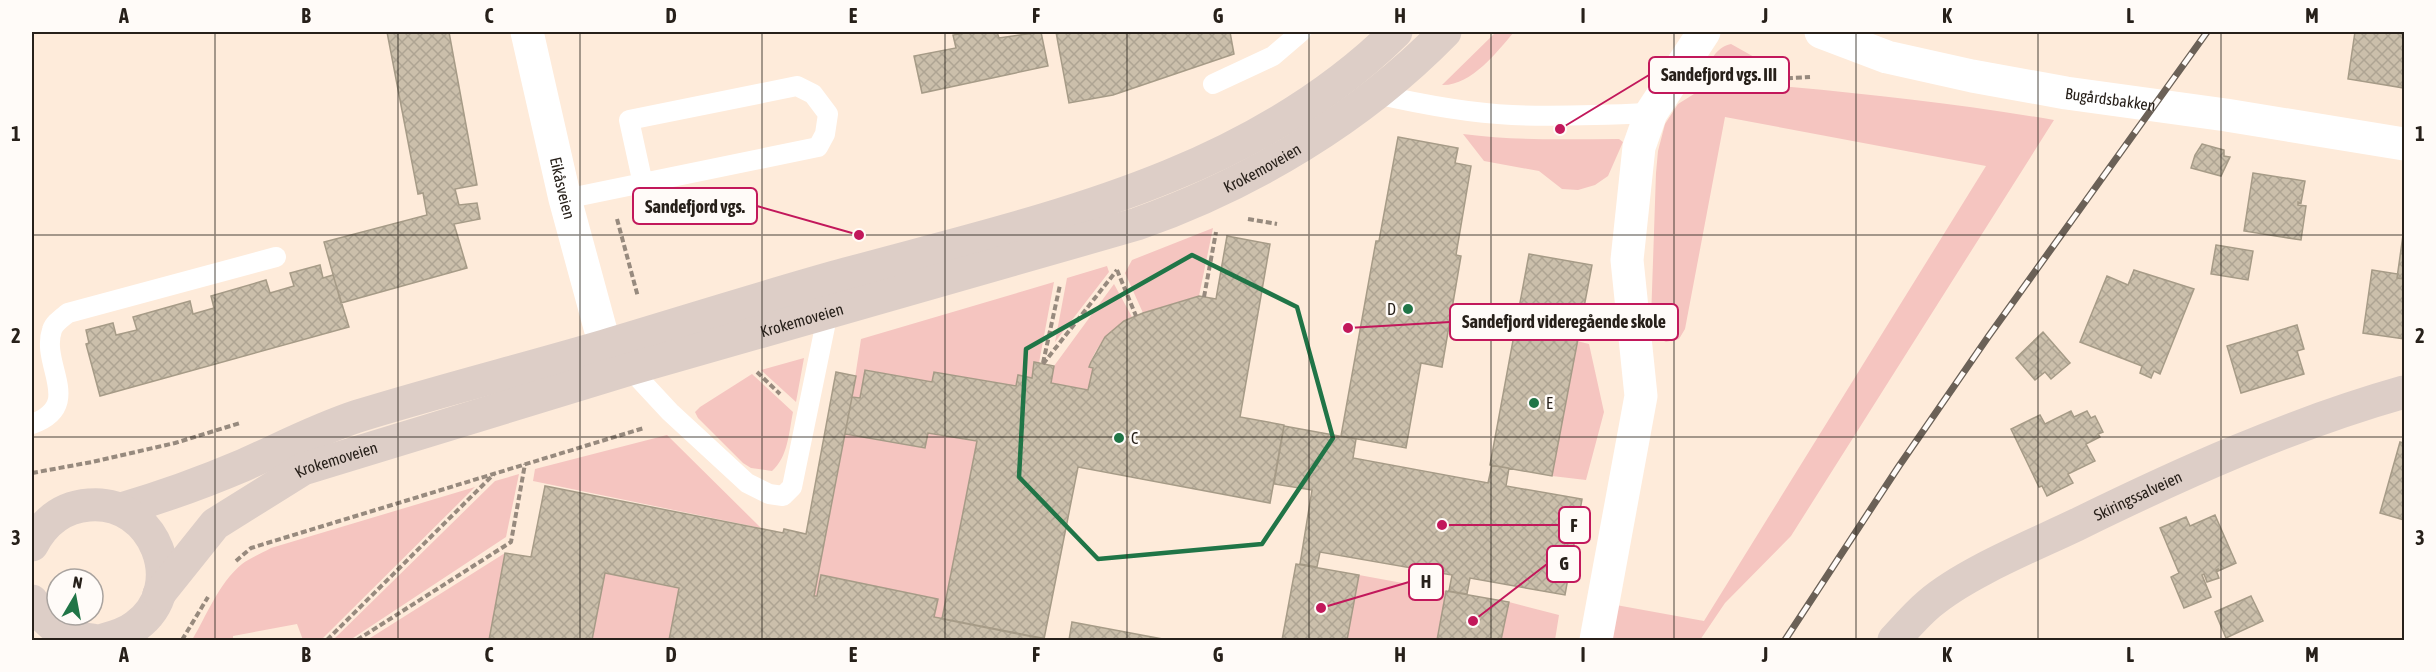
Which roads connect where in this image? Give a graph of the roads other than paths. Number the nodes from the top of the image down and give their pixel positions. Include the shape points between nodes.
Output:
1 (527, 32) edge
2 (1301, 32) edge
3 (1396, 32) edge
4 (1445, 32) edge
5 (1704, 32) edge
6 (1827, 33) edge
7 (1213, 84) dead end
8 (1376, 94) junction
9 (1651, 113) junction
10 (2404, 144) edge
11 (644, 184) junction
12 (565, 199) junction
13 (276, 257) dead end
14 (828, 312) junction
15 (604, 345) junction
16 (630, 369) junction
17 (2404, 392) edge
18 (32, 424) edge
19 (121, 509) junction
20 (34, 533) edge
21 (159, 594) junction
22 (32, 601) edge
23 (110, 639) edge
24 (1596, 640) edge
25 (1894, 640) edge

1 - 12 street, Eikåsveien
2 - 7 lane via 1273,56
3 - 15 main road, Krokemoveien via 1314,101 1239,146 1171,176 1101,202
4 - 8 main road, Krokemoveien
5 - 9 street
6 - 10 street, Bugårdsbakken via 1887,57 2066,93
8 - 9 lane via 1413,103 1521,116
8 - 14 main road, Krokemoveien via 1252,174 1182,208
9 - 24 street via 1639,147 1627,260 1641,396
11 - 11 lane via 818,147 828,114 813,94 797,86 629,120
11 - 12 lane
12 - 15 street, Eikåsveien
13 - 18 lane via 68,313 51,331 57,403 52,414
14 - 16 main road, Krokemoveien
14 - 16 lane via 792,487 783,496 747,483
15 - 19 main road, Krokemoveien via 356,417 174,494
16 - 21 main road, Krokemoveien via 303,469 215,524
17 - 25 main road, Skiringssalveien via 2302,425 2162,483 1987,568 1930,603
19 - 20 main road, Krokemoveien via 99,504 77,506 57,515
19 - 21 main road, Krokemoveien via 140,521 154,538 163,576
21 - 23 main road, Krokemoveien via 151,612 138,626
22 - 23 main road, Krokemoveien via 41,617 58,631 78,639

